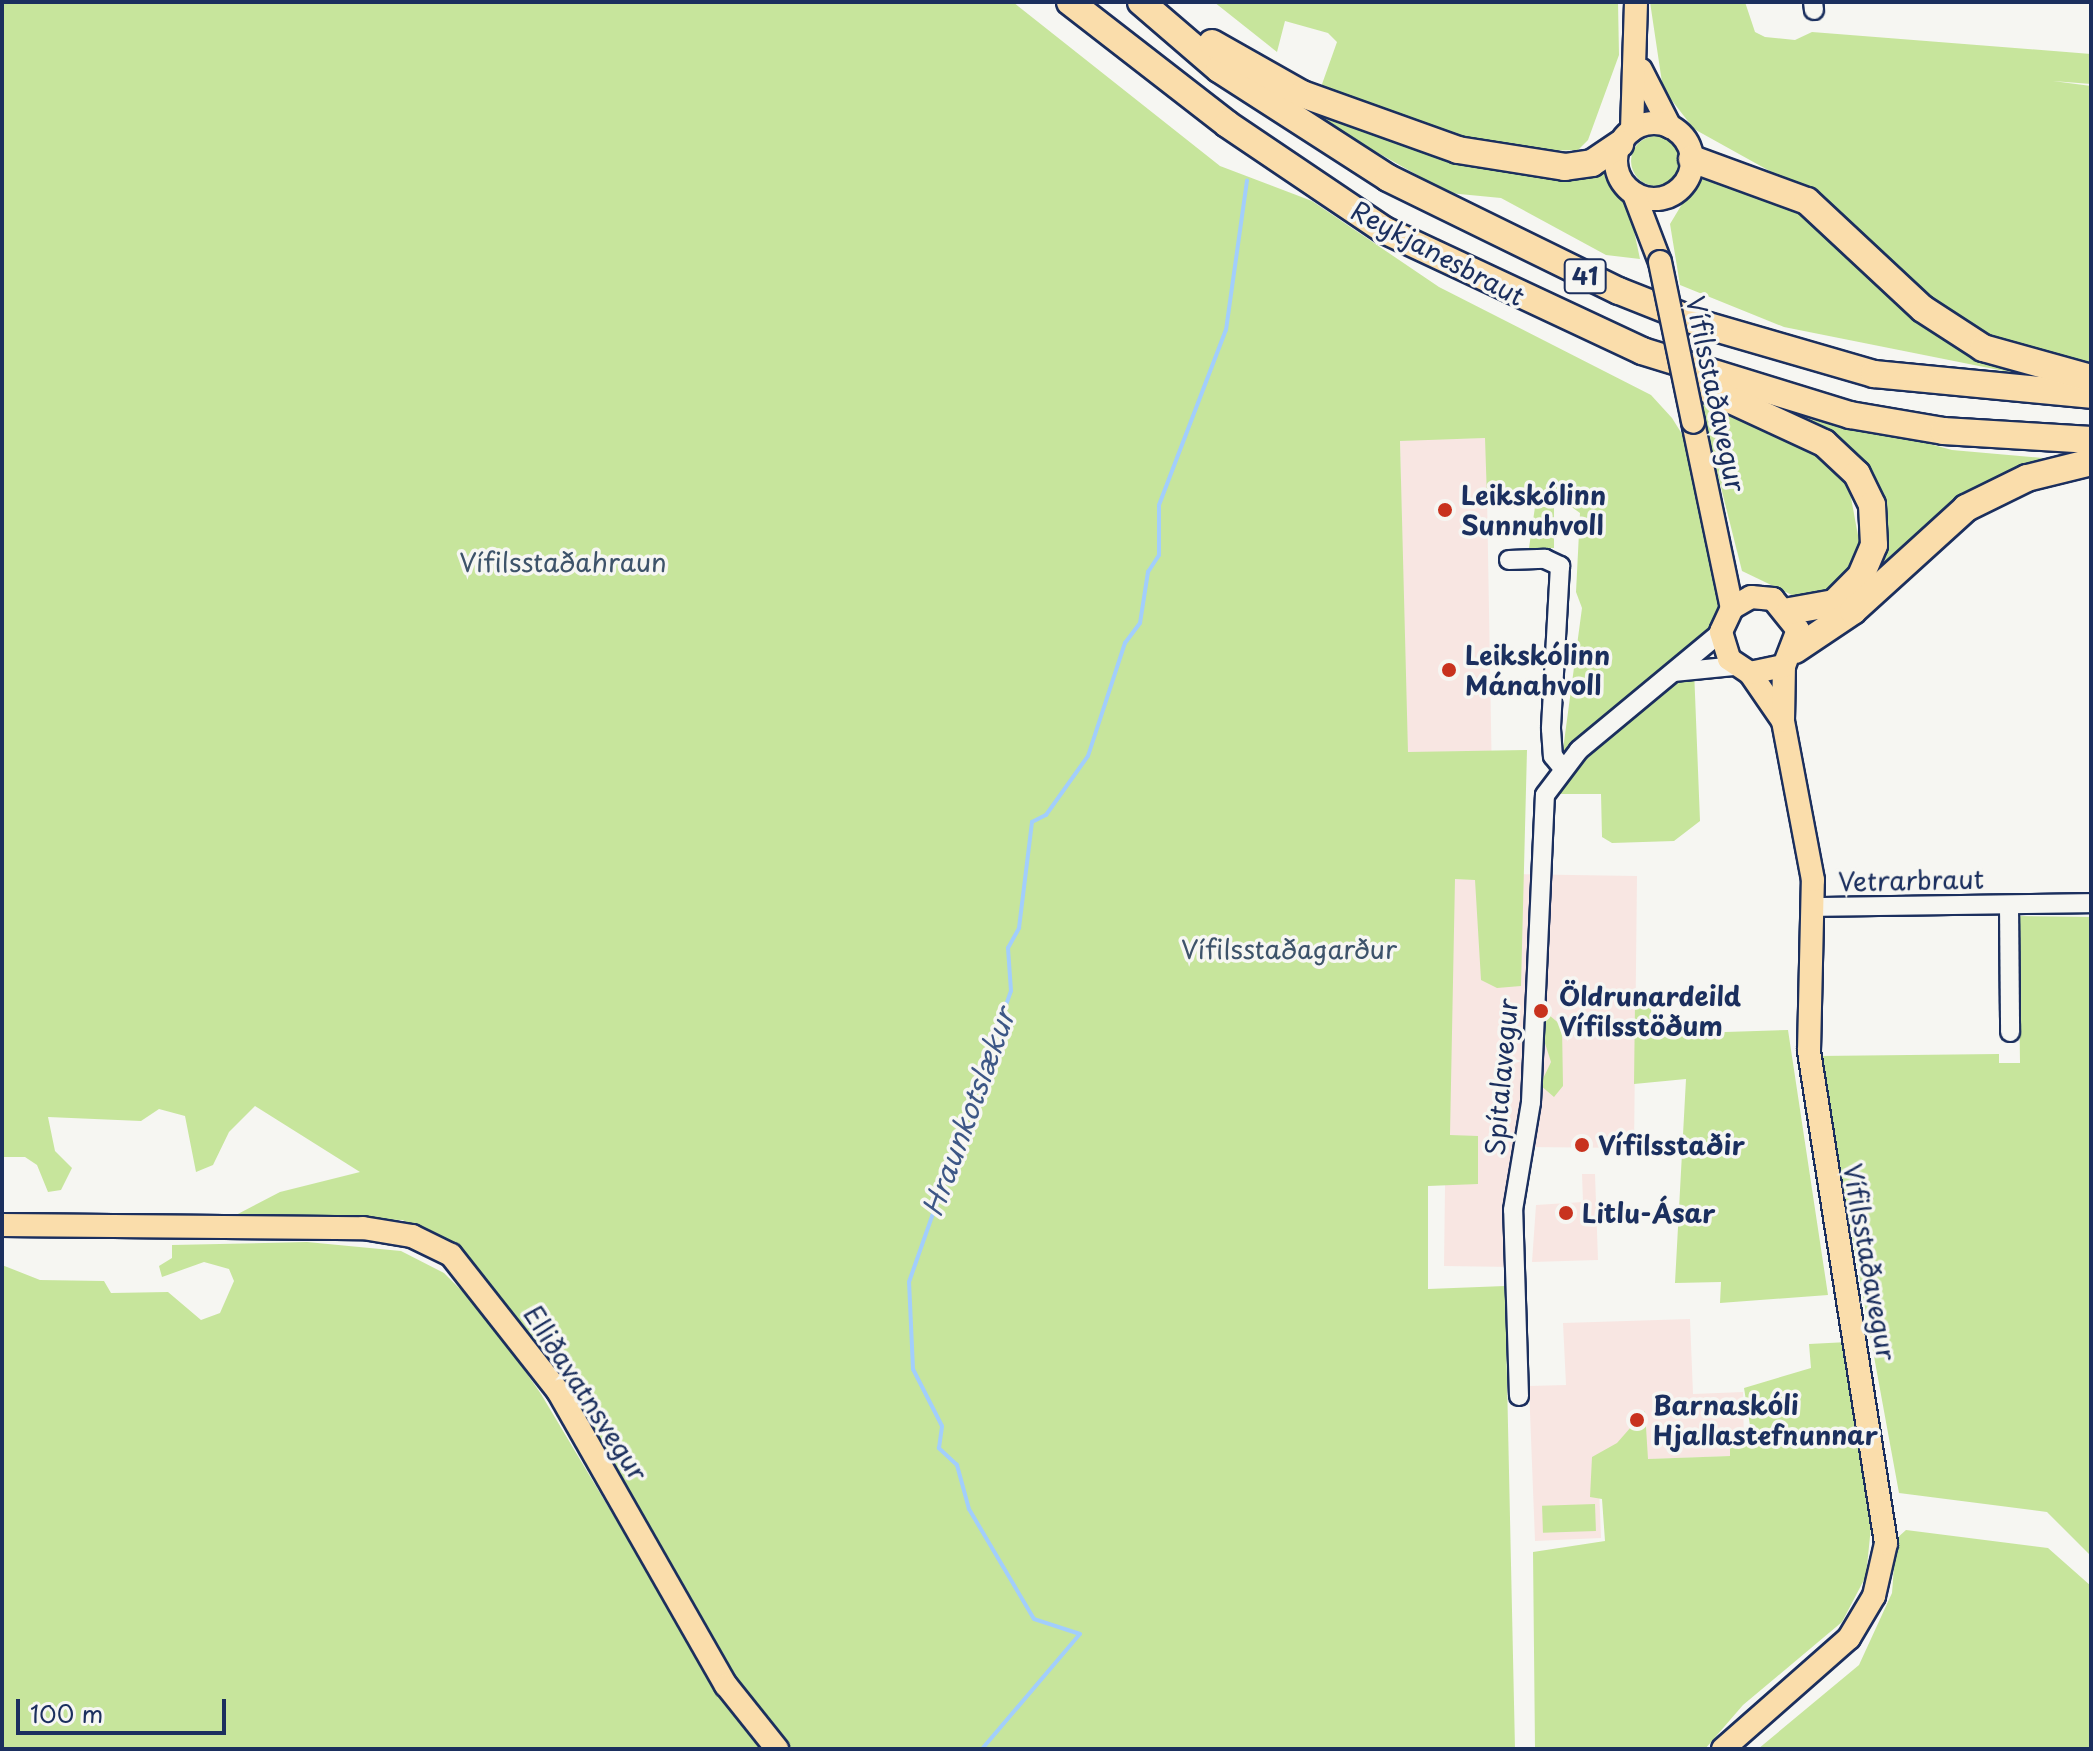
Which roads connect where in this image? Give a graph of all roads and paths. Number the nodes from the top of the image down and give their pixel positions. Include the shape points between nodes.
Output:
1 (1070, 2) edge
2 (1141, 2) edge
3 (1636, 2) edge
4 (1639, 65) junction
5 (1670, 127) junction
6 (1626, 137) junction
7 (1692, 159) junction
8 (1634, 194) junction
9 (1671, 196) junction
10 (1658, 251) junction
11 (1642, 351) junction
12 (2091, 378) edge
13 (2091, 395) edge
14 (2091, 440) edge
15 (2091, 462) edge
16 (1509, 560) dead end
17 (1742, 602) junction
18 (1790, 611) junction
19 (1721, 632) junction
20 (1789, 658) junction
21 (1743, 670) junction
22 (1669, 674) junction
23 (1783, 721) junction
24 (1562, 767) junction
25 (2091, 903) edge
26 (2009, 905) junction
27 (1814, 907) junction
28 (2010, 1032) dead end
29 (2, 1225) edge
30 (1519, 1396) dead end
31 (777, 1749) edge
32 (1723, 1749) edge

1 - 11 highway, Reykjanesbraut / 41 via 1227,124 1384,230
2 - 6 highway via 1302,94 1426,142 1565,167 1592,163
2 - 13 highway, Reykjanesbraut / 41 via 1219,69 1388,178 1619,291 1733,335 1874,374
3 - 4 main road, Vífilsstaðavegur
4 - 5 main road, Vífilsstaðavegur
4 - 6 main road, Vífilsstaðavegur
5 - 6 main road
5 - 7 main road, Vífilsstaðavegur
6 - 8 main road, Vífilsstaðavegur via 1616,166
7 - 9 main road via 1687,181
7 - 12 highway via 1807,201 1923,309 1983,348
8 - 9 main road
8 - 10 main road, Vífilsstaðavegur
9 - 10 main road
10 - 17 main road, Vífilsstaðavegur, bridge via 1723,559
11 - 14 highway, Reykjanesbraut / 41 via 1850,415 1944,431
11 - 18 highway via 1824,443 1864,485 1875,530 1861,576 1834,603
15 - 20 highway via 2027,478 1966,508 1853,611
16 - 24 street via 1545,559 1560,566 1551,729
17 - 18 main road via 1773,599
17 - 19 main road
18 - 20 main road, Vífilsstaðavegur
19 - 21 main road, Vífilsstaðavegur
19 - 22 street, Spítalavegur
20 - 21 main road
20 - 23 main road, Vífilsstaðavegur
21 - 22 street, Spítalavegur via 1702,664
21 - 23 main road, Vífilsstaðavegur
22 - 24 street, Spítalavegur
23 - 27 main road, Vífilsstaðavegur via 1804,807
24 - 30 street, Spítalavegur via 1544,807 1531,1102 1513,1210
25 - 26 street, Vetrarbraut
26 - 27 street, Vetrarbraut
26 - 28 street, Vetrarbraut
27 - 32 main road, Vífilsstaðavegur via 1806,979 1810,1063 1886,1543 1874,1596 1849,1638
29 - 31 main road, Elliðavatnsvegur via 363,1228 412,1236 451,1255 558,1391 726,1685

